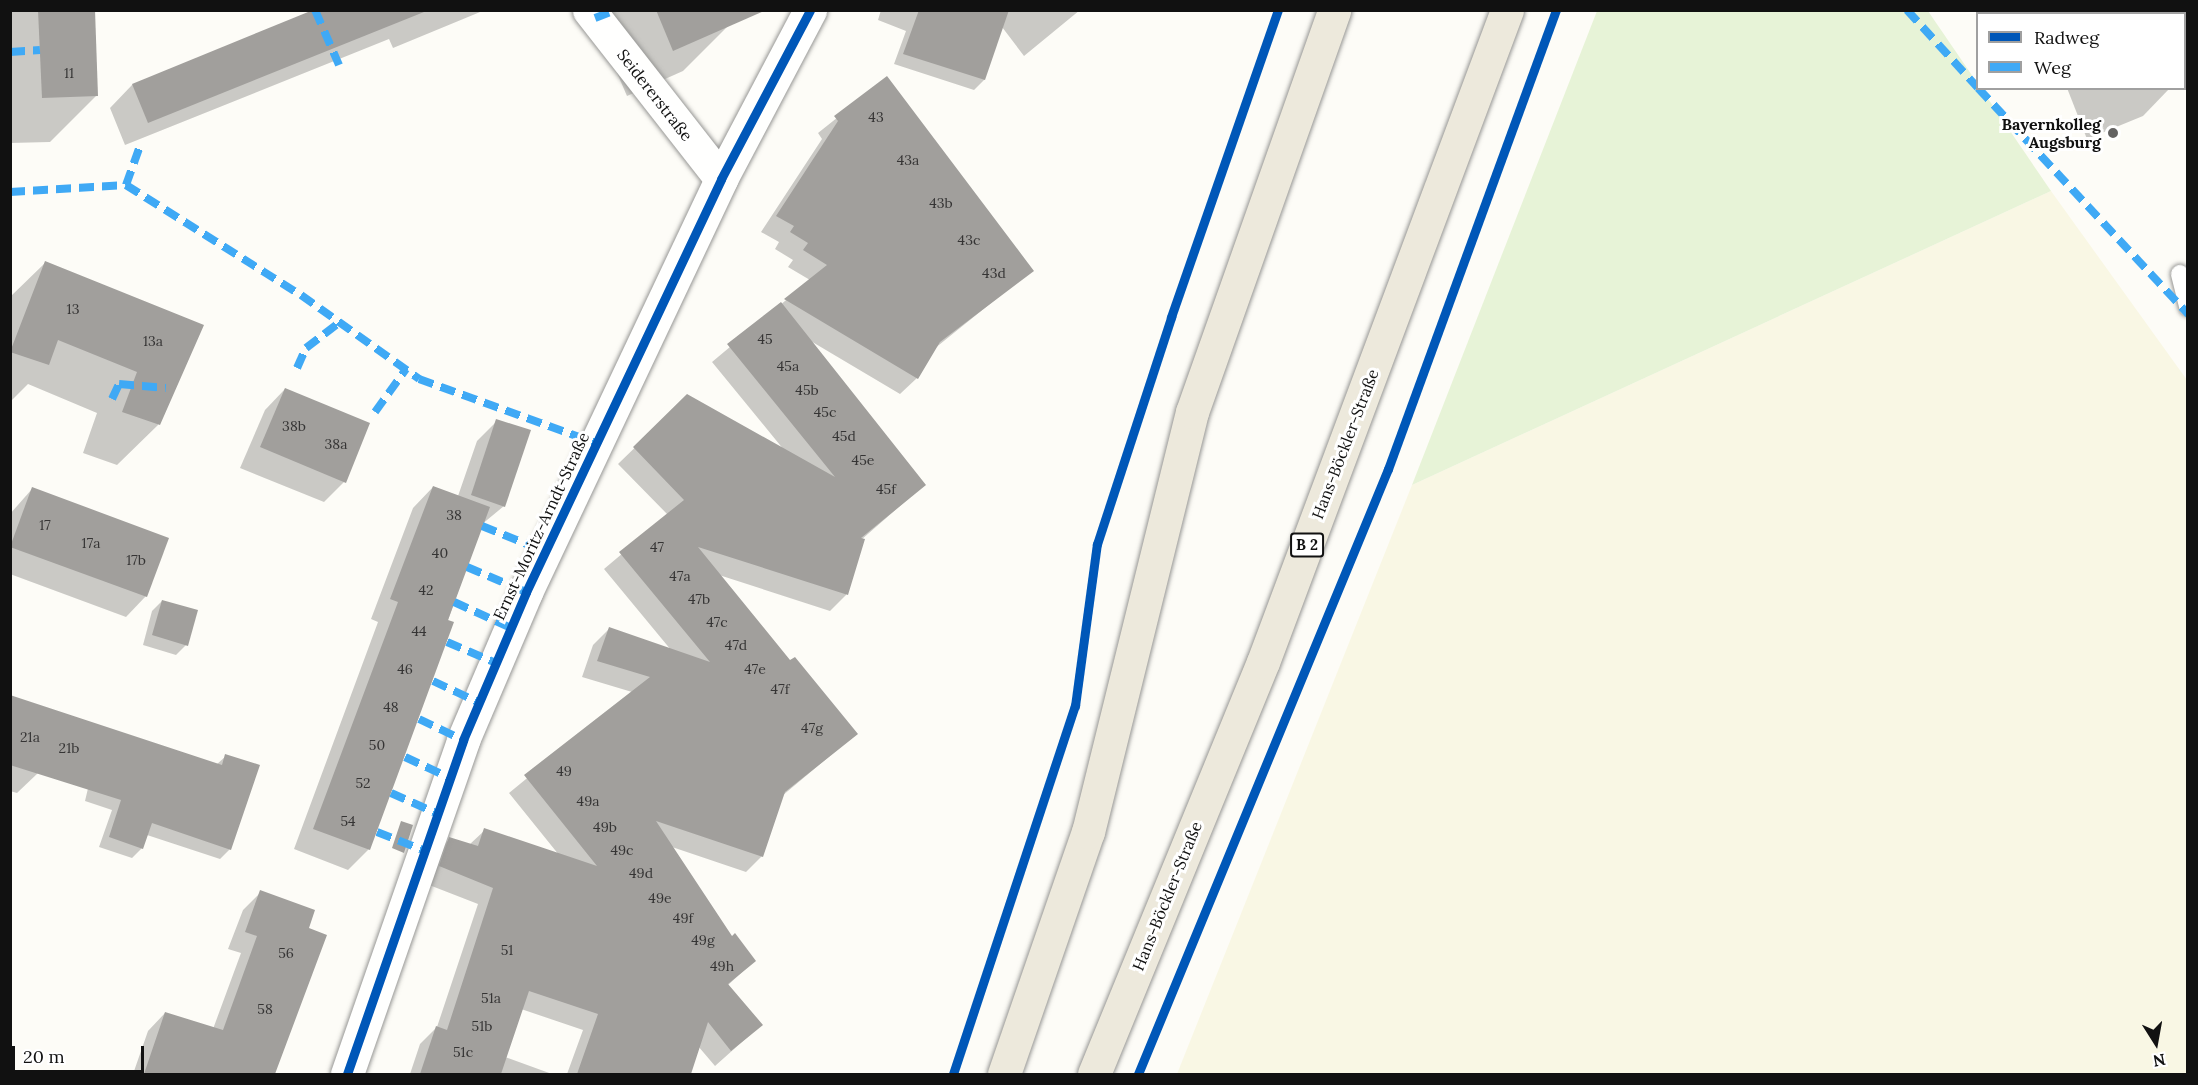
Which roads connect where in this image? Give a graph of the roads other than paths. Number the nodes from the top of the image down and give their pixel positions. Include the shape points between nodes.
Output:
1 (589, 10) edge
2 (810, 10) edge
3 (1334, 10) edge
4 (1507, 10) edge
5 (721, 179) junction
6 (2180, 274) dead end
7 (2187, 307) edge
8 (347, 1074) edge
9 (1004, 1074) edge
10 (1094, 1074) edge

1 - 5 street, Seidererstraße
2 - 5 street, Ernst-Moritz-Arndt-Straße
3 - 9 main road via 1192,412 1088,832
4 - 10 main road, Hans-Böckler-Straße / B 2 via 1263,662
5 - 8 street, Ernst-Moritz-Arndt-Straße via 544,551 463,740
6 - 7 lane

